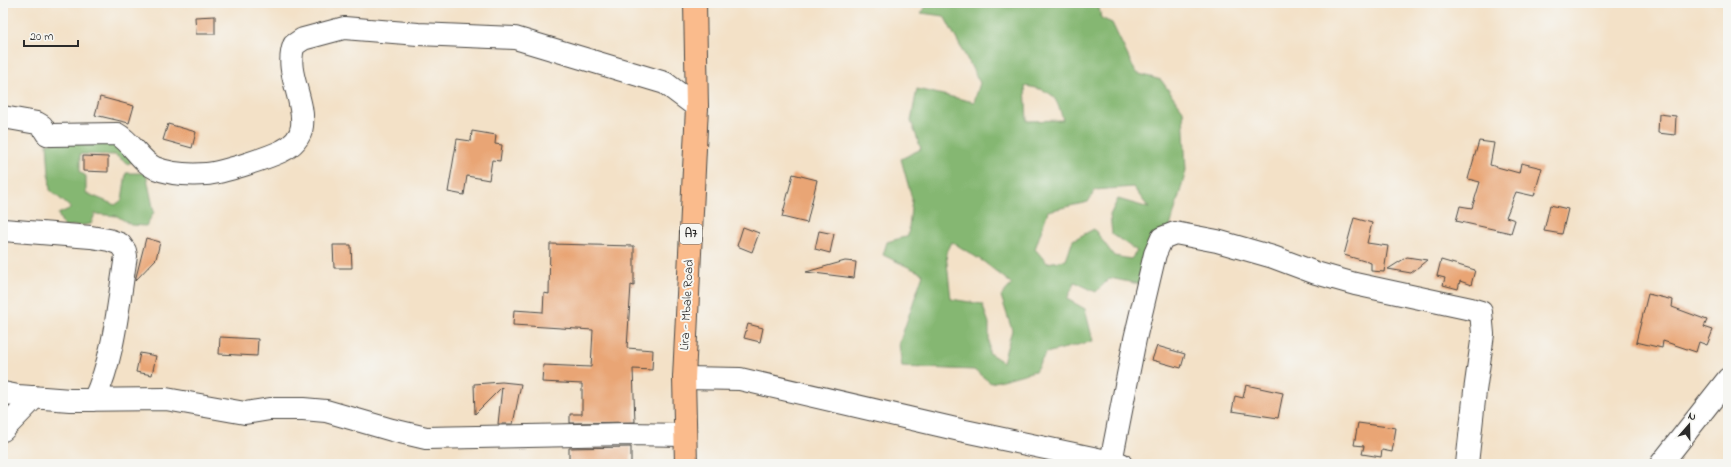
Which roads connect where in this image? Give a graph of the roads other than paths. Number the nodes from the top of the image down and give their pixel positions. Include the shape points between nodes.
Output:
1 (695, 3) edge
2 (697, 107) junction
3 (3, 116) edge
4 (3, 230) edge
5 (684, 378) junction
6 (1728, 379) edge
7 (3, 393) edge
8 (35, 397) junction
9 (94, 400) junction
10 (3, 430) edge
11 (684, 434) junction
12 (1116, 463) edge
13 (686, 464) edge
14 (1468, 464) edge
15 (1661, 464) edge

1 - 2 main road, Lira - Mbale Road / A7
2 - 3 street via 665,83 524,39 344,28 303,39 294,45 291,65 302,117 301,132 295,141 282,151 224,170 206,174 168,172 148,165 124,138 117,134 48,134 36,122
2 - 5 main road, Lira - Mbale Road / A7
4 - 9 street via 91,237 117,242 123,246 126,256 112,344
5 - 11 main road, Lira - Mbale Road / A7
5 - 12 street via 740,379
6 - 15 street
7 - 8 street
8 - 9 street
8 - 10 street
9 - 11 street via 166,399 245,414 285,408 318,410 426,438
11 - 13 main road, Lira - Mbale Road / A7
12 - 14 street via 1135,339 1155,254 1162,238 1175,233 1244,248 1355,284 1481,312 1483,334

